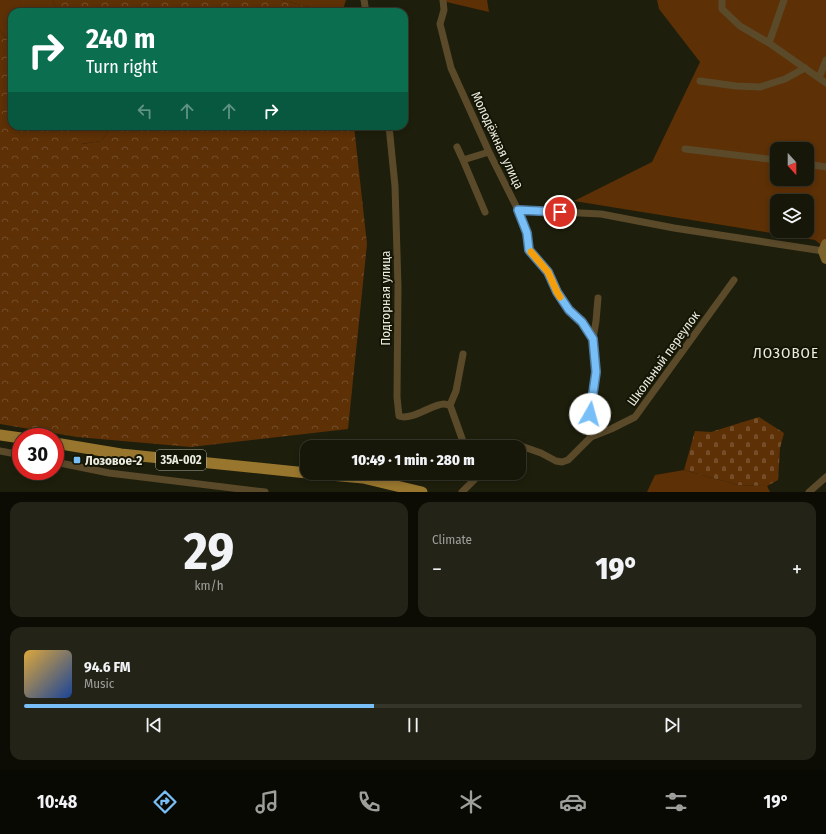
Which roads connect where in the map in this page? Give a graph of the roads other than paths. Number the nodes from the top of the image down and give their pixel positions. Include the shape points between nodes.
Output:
1 (443, 0) edge
2 (722, 0) edge
3 (784, 0) edge
4 (769, 43) junction
5 (826, 60) edge
6 (805, 68) junction
7 (819, 78) junction
8 (700, 81) dead end
9 (826, 83) edge
10 (389, 130) edge
11 (457, 147) dead end
12 (685, 149) dead end
13 (489, 152) junction
14 (770, 159) edge
15 (463, 160) junction
16 (814, 165) edge
17 (826, 166) edge
18 (518, 210) junction
19 (485, 212) dead end
20 (825, 252) edge
21 (734, 280) dead end
22 (598, 298) dead end
23 (593, 339) junction
24 (463, 354) dead end
25 (450, 405) junction
26 (0, 435) edge
27 (12, 437) edge
28 (591, 437) junction
29 (462, 440) edge
30 (64, 444) edge
31 (526, 448) edge
32 (0, 451) edge
33 (12, 453) edge
34 (64, 464) edge
35 (300, 472) edge
36 (826, 477) edge
37 (371, 480) edge
38 (473, 480) edge
39 (265, 492) edge
40 (422, 492) edge
41 (462, 492) edge
42 (809, 492) edge

1 - 13 street, Молодёжная улица via 444,10 440,24 451,68
2 - 4 street via 722,9 740,26
3 - 4 street
4 - 6 street
5 - 7 street
6 - 7 street
6 - 8 street via 785,80 760,87
7 - 9 street
10 - 25 street, Подгорная улица via 397,240 399,416 403,418 442,404
11 - 15 street
12 - 14 street
13 - 15 street
13 - 18 street, Молодёжная улица
15 - 19 street
16 - 17 street
18 - 20 street via 601,214
18 - 23 street, Молодёжная улица via 527,233 529,250 548,272 569,310 582,322
21 - 28 street, Школьный переулок via 635,417
22 - 23 street
23 - 28 street, Молодёжная улица via 596,372 588,430
24 - 25 street via 456,391
25 - 29 street
26 - 27 main road
28 - 31 street, Школьный переулок via 568,460 562,462
30 - 35 main road, 35А-002 via 121,454
32 - 33 street
34 - 39 street via 109,473
36 - 42 street
37 - 40 main road, 35А-002
38 - 41 street

